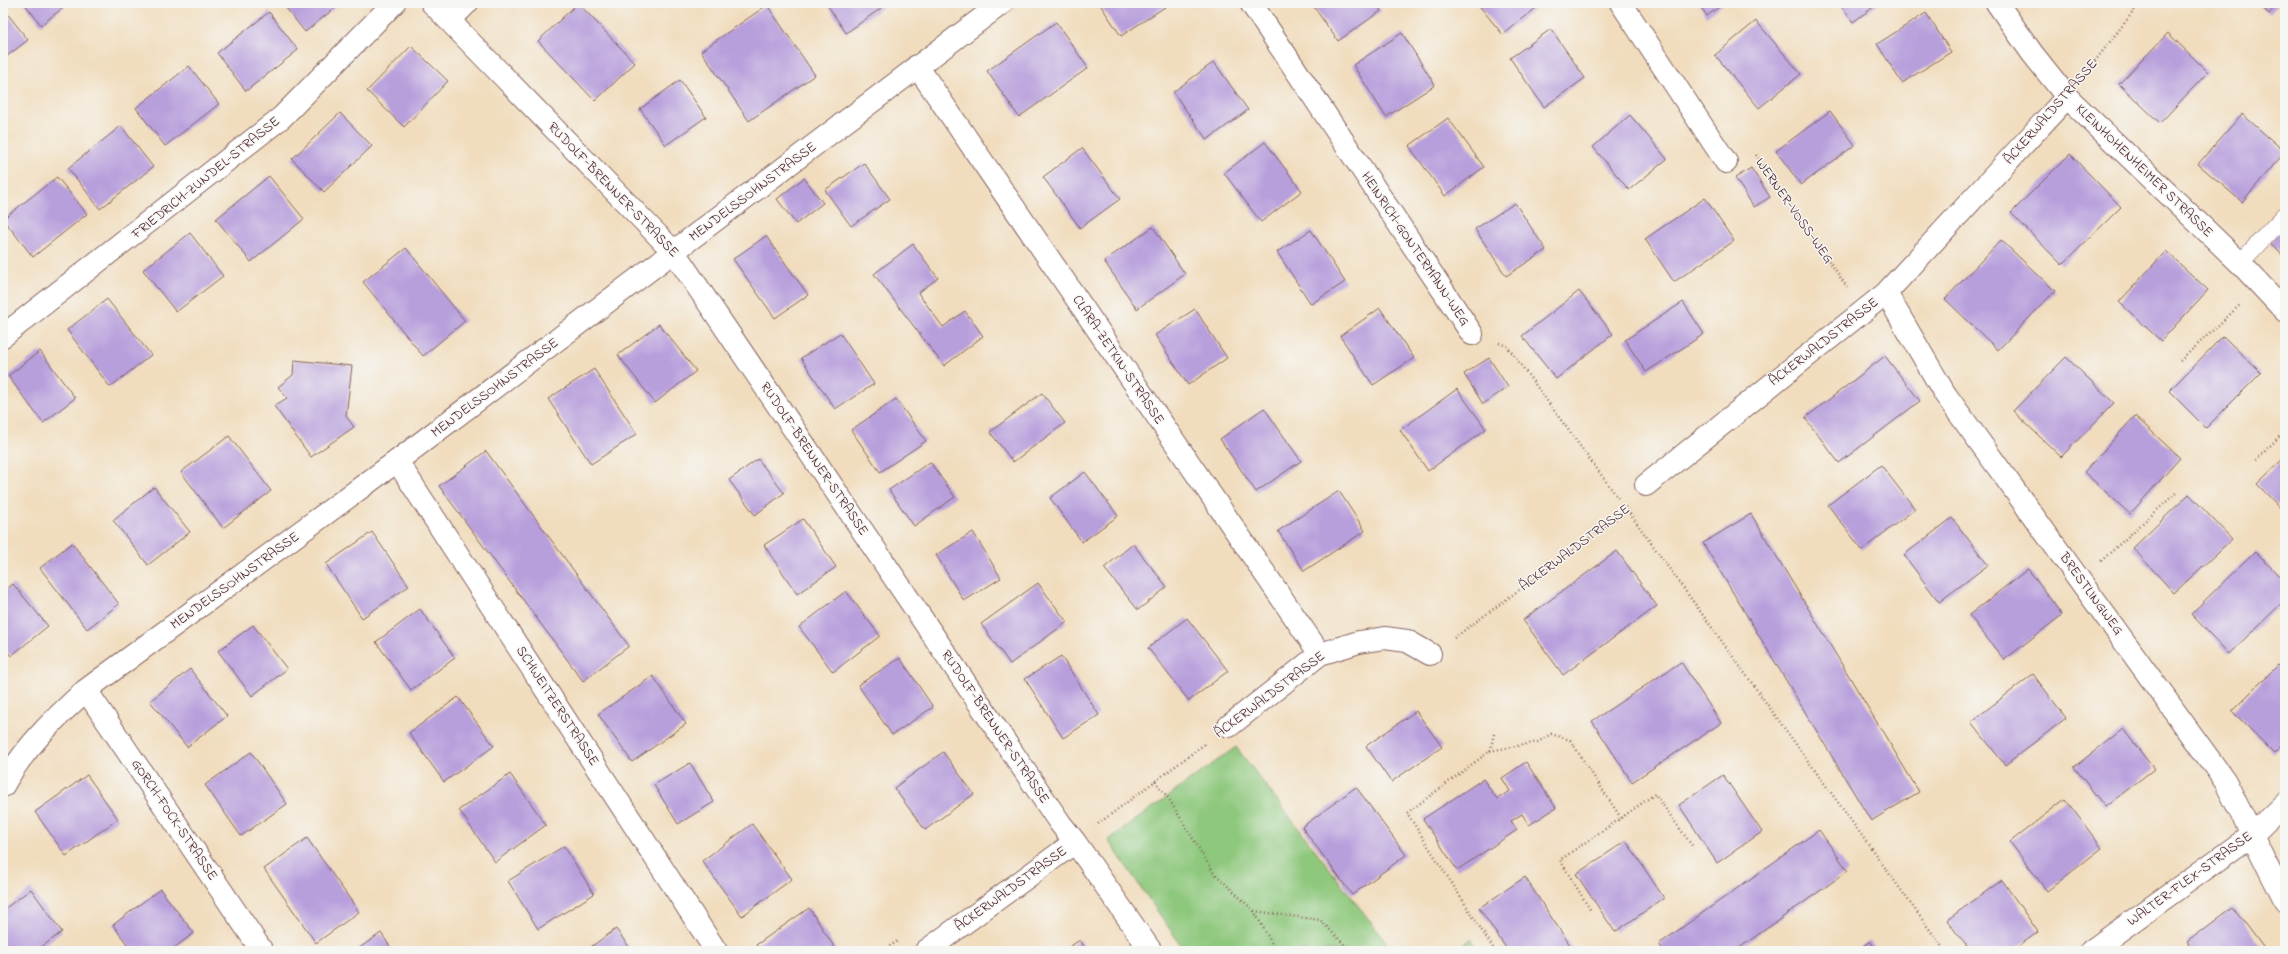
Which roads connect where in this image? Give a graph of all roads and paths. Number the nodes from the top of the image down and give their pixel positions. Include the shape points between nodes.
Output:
1 (394, 3) edge
2 (432, 3) edge
3 (467, 3) edge
4 (1002, 3) edge
5 (1251, 3) edge
6 (1621, 3) edge
7 (1997, 3) edge
8 (2140, 3) edge
9 (450, 20) junction
10 (916, 66) junction
11 (2067, 97) junction
12 (1726, 162) joint
13 (2285, 215) edge
14 (674, 252) junction
15 (2240, 264) junction
16 (2260, 285) junction
17 (1886, 293) junction
18 (1863, 310) junction
19 (2285, 311) edge
20 (1472, 334) joint
21 (3, 336) edge
22 (2180, 361) dead end
23 (2285, 431) edge
24 (2256, 460) dead end
25 (397, 461) junction
26 (1646, 485) joint
27 (2176, 492) dead end
28 (1627, 511) junction
29 (2080, 580) junction
30 (1320, 654) junction
31 (1430, 654) joint
32 (86, 690) junction
33 (1229, 726) joint
34 (1494, 734) dead end
35 (1490, 751) junction
36 (1155, 781) junction
37 (3, 786) edge
38 (2285, 803) edge
39 (1621, 818) junction
40 (2252, 835) junction
41 (1075, 842) junction
42 (1693, 847) dead end
43 (2285, 902) edge
44 (1254, 911) junction
45 (1591, 912) dead end
46 (262, 951) edge
47 (716, 951) edge
48 (926, 951) edge
49 (1151, 951) edge
50 (1276, 951) edge
51 (1351, 951) edge
52 (1495, 951) edge
53 (1945, 951) edge
54 (2091, 951) edge

1 - 21 street, FRIEDRICH-ZUNDEL-STRASSE via 282,117
2 - 9 street, RUDOLF-BRENNER-STRASSE
3 - 9 street
4 - 10 street, MENDELSSOHNSTRASSE
5 - 20 street, HEINRICH-GONTERMANN-WEG
6 - 12 street
7 - 11 street, KLEINHOHENHEIMER STRASSE
8 - 11 path, ÄCKERWALDSTRASSE
9 - 14 street, RUDOLF-BRENNER-STRASSE
10 - 14 street, MENDELSSOHNSTRASSE
10 - 30 street, CLARA-ZETKIN-STRASSE
11 - 15 street, KLEINHOHENHEIMER STRASSE
11 - 17 street, ÄCKERWALDSTRASSE
12 - 18 path, WERNER-VOSS-WEG via 1756,154
13 - 15 lane
14 - 25 street, MENDELSSOHNSTRASSE
14 - 41 street, RUDOLF-BRENNER-STRASSE via 1055,817
15 - 16 street, KLEINHOHENHEIMER STRASSE
16 - 19 street, KLEINHOHENHEIMER STRASSE
16 - 22 path
17 - 18 street, ÄCKERWALDSTRASSE
17 - 29 street, BRESTLINGWEG via 1945,394
18 - 26 street, ÄCKERWALDSTRASSE
20 - 28 path, HEINRICH-GONTERMANN-WEG via 1507,346
23 - 24 path
25 - 32 street, MENDELSSOHNSTRASSE
25 - 47 street, SCHWEITZERSTRASSE
26 - 28 path, ÄCKERWALDSTRASSE
27 - 29 path
28 - 31 path, ÄCKERWALDSTRASSE
28 - 53 path, HEINRICH-GONTERMANN-WEG
29 - 40 street, BRESTLINGWEG via 2225,781
30 - 31 street, ÄCKERWALDSTRASSE via 1359,642 1385,638 1407,641
30 - 33 street, ÄCKERWALDSTRASSE
32 - 37 street, MENDELSSOHNSTRASSE via 44,730
32 - 46 street, GORCH-FOCK-STRASSE
33 - 36 path, ÄCKERWALDSTRASSE
34 - 35 path
35 - 39 path via 1538,742 1551,734 1570,740
35 - 52 path via 1407,813
36 - 41 path, ÄCKERWALDSTRASSE
36 - 44 path via 1169,799 1213,872
38 - 40 street, WALTER-FLEX-STRASSE
39 - 42 path via 1655,794
39 - 45 path via 1560,860
40 - 43 street, BRESTLINGWEG
40 - 54 street, WALTER-FLEX-STRASSE
41 - 48 street, ÄCKERWALDSTRASSE
41 - 49 street, RUDOLF-BRENNER-STRASSE
44 - 50 path
44 - 51 path via 1320,920

